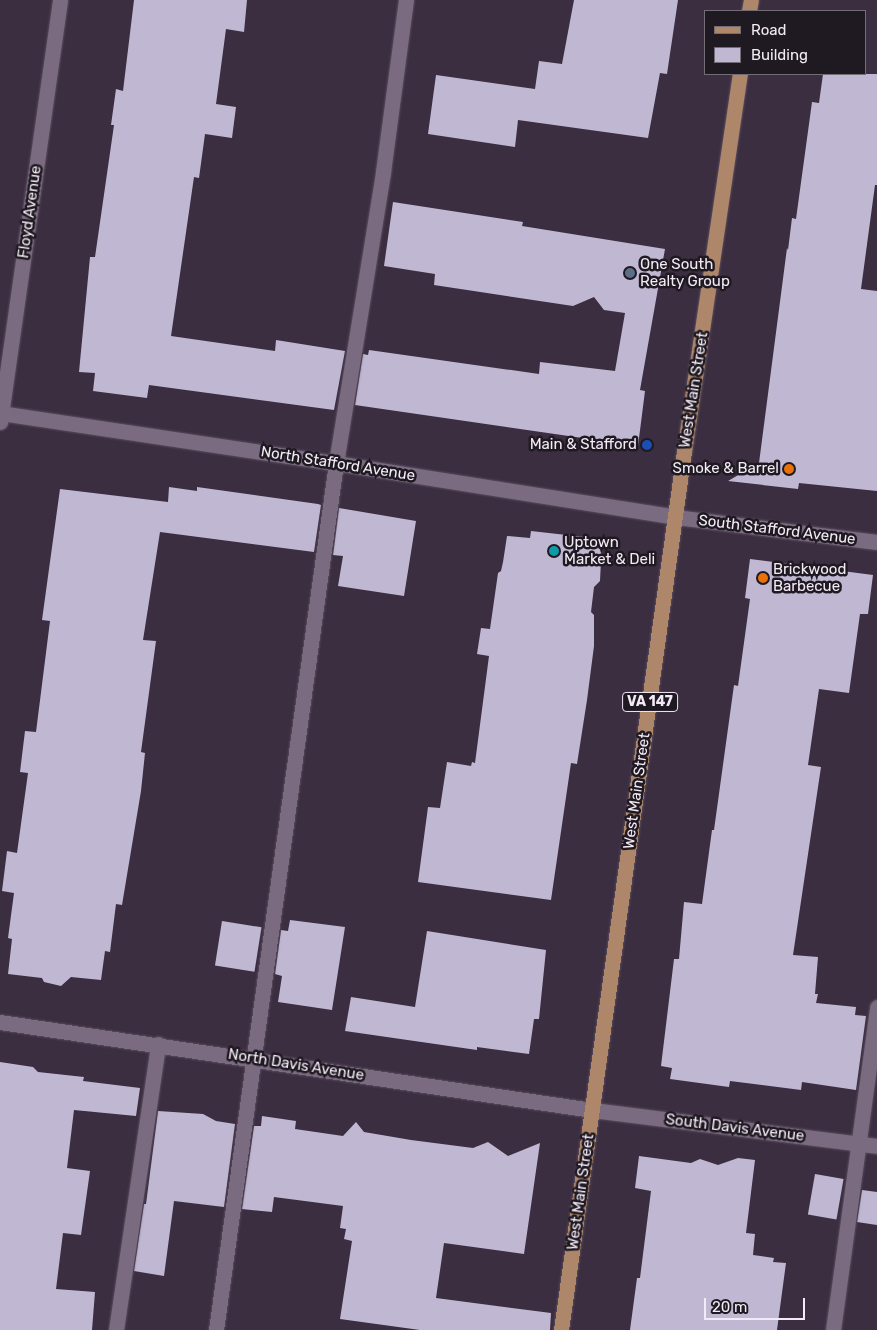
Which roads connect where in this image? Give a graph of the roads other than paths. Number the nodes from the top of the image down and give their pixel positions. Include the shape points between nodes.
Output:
1 (60, 0) edge
2 (406, 0) edge
3 (740, 75) edge
4 (0, 417) edge
5 (336, 463) junction
6 (676, 517) junction
7 (877, 542) edge
8 (877, 1006) edge
9 (0, 1022) edge
10 (158, 1044) junction
11 (254, 1058) junction
12 (592, 1110) junction
13 (858, 1143) junction
14 (877, 1146) edge
15 (116, 1330) edge
16 (216, 1330) edge
17 (561, 1330) edge
18 (833, 1330) edge

1 - 4 street, Floyd Avenue
2 - 5 street via 383,172
3 - 6 main road, West Main Street / VA 147
4 - 5 street, North Stafford Avenue
5 - 6 street, North Stafford Avenue
5 - 11 street
6 - 7 street, South Stafford Avenue
6 - 12 main road, West Main Street / VA 147
8 - 13 street
9 - 10 street, North Davis Avenue
10 - 11 street, North Davis Avenue
10 - 15 street
11 - 12 street, North Davis Avenue
11 - 16 street
12 - 13 street, South Davis Avenue
12 - 17 main road, West Main Street / VA 147
13 - 14 street, South Davis Avenue
13 - 18 street

